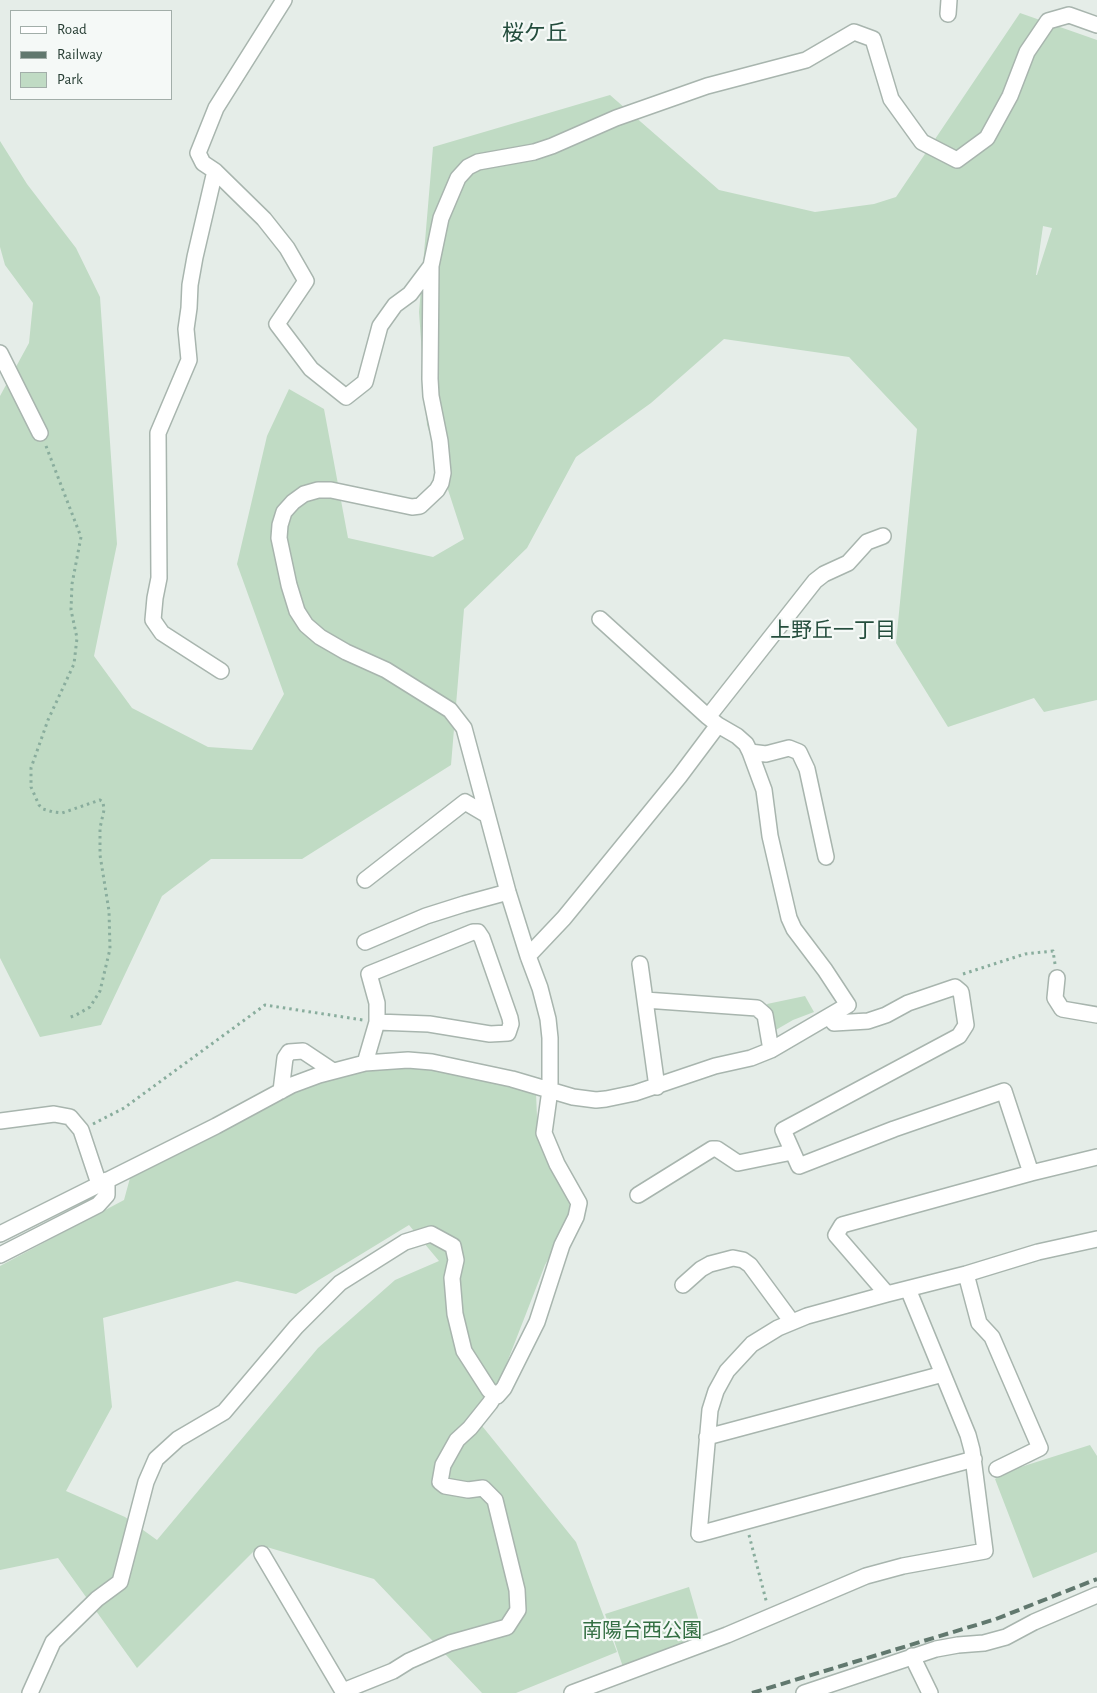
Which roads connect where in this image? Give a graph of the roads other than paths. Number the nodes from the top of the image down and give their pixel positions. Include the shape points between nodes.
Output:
1 (284, 0) edge
2 (1070, 7) edge
3 (1097, 25) edge
4 (215, 171) junction
5 (432, 266) junction
6 (0, 353) edge
7 (40, 433) road end
8 (883, 536) dead end
9 (600, 619) dead end
10 (221, 671) dead end
11 (713, 721) junction
12 (750, 752) junction
13 (487, 815) junction
14 (826, 857) dead end
15 (365, 880) dead end
16 (508, 892) junction
17 (365, 942) dead end
18 (528, 956) junction
19 (640, 964) dead end
20 (1058, 978) dead end
21 (645, 1000) junction
22 (1097, 1015) edge
23 (829, 1017) junction
24 (376, 1022) junction
25 (771, 1050) junction
26 (365, 1062) junction
27 (333, 1072) junction
28 (657, 1087) junction
29 (550, 1090) junction
30 (281, 1091) junction
31 (0, 1121) edge
32 (792, 1152) junction
33 (1097, 1157) edge
34 (1030, 1173) junction
35 (103, 1182) junction
36 (638, 1195) dead end
37 (0, 1234) edge
38 (1097, 1239) edge
39 (0, 1255) edge
40 (966, 1274) junction
41 (683, 1285) dead end
42 (908, 1289) junction
43 (887, 1294) junction
44 (792, 1322) junction
45 (942, 1374) junction
46 (495, 1395) junction
47 (707, 1437) junction
48 (974, 1459) junction
49 (997, 1469) dead end
50 (262, 1554) dead end
51 (1097, 1595) edge
52 (912, 1656) junction
53 (344, 1692) edge
54 (30, 1693) edge
55 (572, 1693) edge
56 (804, 1693) edge
57 (930, 1693) edge

1 - 4 street via 216,108 198,153 204,163
2 - 3 street
2 - 5 street via 1048,21 1027,52 1010,96 987,138 956,160 922,142 891,98 873,39 854,32 806,60 707,86 616,118 534,152 478,162 468,167 458,178 441,218
4 - 5 street via 264,219 287,248 306,281 277,324 311,369 346,397 365,382 380,326
4 - 10 street via 190,285 186,329 189,360 158,433 159,578 153,620 162,634
5 - 13 street via 431,396 444,473 437,490 420,506 412,507 331,490 304,494 284,512 279,538 297,611 306,625 346,652 386,670 458,718 464,728
6 - 7 street
8 - 11 street via 867,542 848,563 815,581
9 - 11 street
11 - 12 street via 737,736
11 - 18 street via 680,777 564,918
12 - 14 street via 766,754 790,748 799,752 807,769
12 - 23 street via 764,790 770,836 789,918 848,1005
13 - 15 street via 465,802
13 - 16 street
16 - 17 street via 426,916
16 - 18 street
18 - 29 street via 548,1020
19 - 21 street
20 - 22 street via 1055,998 1062,1009
21 - 25 street via 757,1008 765,1015
21 - 28 street
23 - 25 street
23 - 32 street via 834,1023 868,1021 955,987 960,992 966,1025 959,1036 783,1130
24 - 24 street via 508,1033 510,1018 478,932 369,974 377,1003
24 - 26 street
25 - 28 street
26 - 27 street
26 - 29 street via 432,1062
27 - 30 street
27 - 30 street via 303,1051 289,1052 285,1058
28 - 29 street via 596,1100
29 - 46 street via 544,1133 579,1203 537,1322 504,1388
30 - 35 street
31 - 35 street via 54,1114 70,1117 81,1130
32 - 34 street via 799,1166 1004,1090
32 - 36 street via 738,1163 712,1149
33 - 34 street
34 - 43 street via 842,1225 836,1235
35 - 37 street
35 - 39 street via 108,1195 98,1205
38 - 40 street via 1038,1252
40 - 42 street
40 - 49 street via 979,1323 992,1337 1040,1448
41 - 44 street via 710,1264 733,1258 743,1260
42 - 43 street
42 - 45 street
43 - 44 street
44 - 47 street via 752,1344 727,1371 710,1410
45 - 47 street
45 - 48 street via 968,1435
46 - 53 street via 470,1428 456,1440 443,1465 440,1482 468,1490 483,1488 495,1500 518,1590 518,1610 507,1627 450,1643
46 - 54 street via 464,1351 455,1314 452,1278 456,1260 453,1246 431,1234 405,1242 381,1256 340,1283 296,1327 224,1412 178,1439 156,1459 146,1482 120,1582 97,1599 53,1642
47 - 48 street via 699,1534
48 - 55 street via 985,1551 880,1571 727,1635
50 - 53 street
51 - 52 street via 1034,1622 1006,1638
52 - 56 street
52 - 57 street

